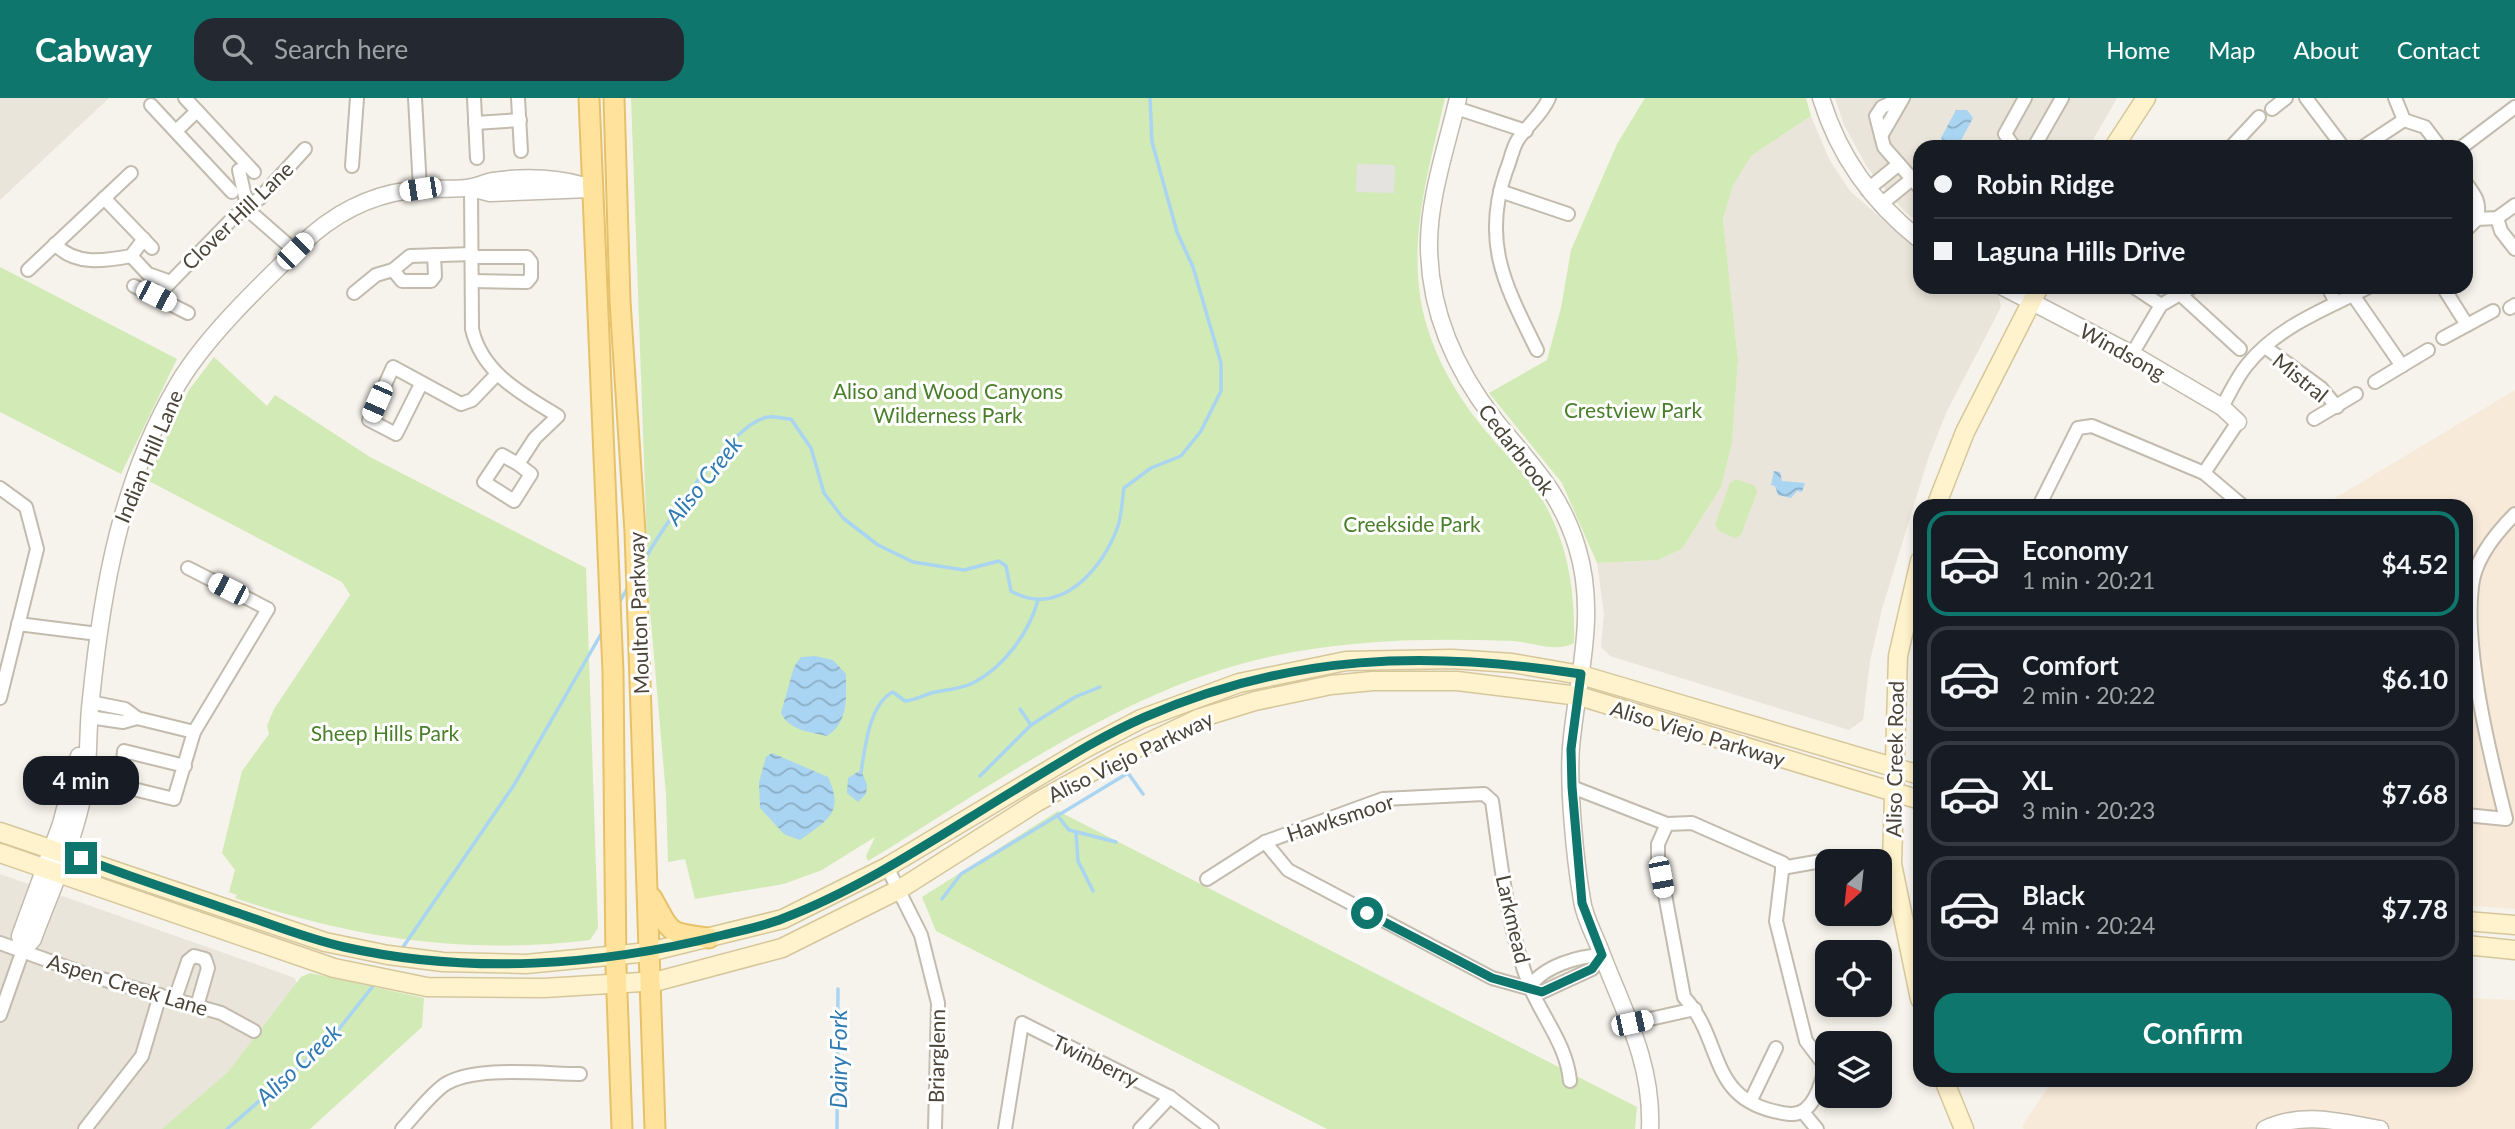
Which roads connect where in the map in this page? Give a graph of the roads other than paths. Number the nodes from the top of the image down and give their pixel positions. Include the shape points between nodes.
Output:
1 (185, 98) edge
2 (357, 98) edge
3 (415, 98) edge
4 (474, 98) edge
5 (518, 98) edge
6 (589, 98) edge
7 (1549, 98) edge
8 (1821, 98) edge
9 (1902, 98) edge
10 (2025, 98) edge
11 (2062, 98) edge
12 (2146, 98) edge
13 (2286, 98) edge
14 (2306, 98) edge
15 (2395, 98) edge
16 (614, 103) edge
17 (1457, 103) edge
18 (151, 105) dead end
19 (2515, 107) edge
20 (2272, 109) dead end
21 (197, 111) junction
22 (2259, 117) dead end
23 (520, 120) junction
24 (2404, 120) junction
25 (475, 123) junction
26 (176, 131) junction
27 (1526, 131) junction
28 (2010, 140) edge
29 (2038, 140) edge
30 (2119, 140) edge
31 (2239, 140) edge
32 (2338, 140) edge
33 (2373, 140) edge
34 (2435, 140) edge
35 (2471, 140) edge
36 (305, 149) dead end
37 (521, 151) dead end
38 (477, 158) dead end
39 (1899, 164) junction
40 (352, 166) dead end
41 (246, 168) junction
42 (131, 173) dead end
43 (221, 180) junction
44 (1913, 180) edge
45 (1913, 185) edge
46 (471, 188) junction
47 (420, 189) junction
48 (593, 189) junction
49 (1867, 190) junction
50 (1500, 191) junction
51 (232, 192) dead end
52 (2473, 193) edge
53 (104, 198) junction
54 (1880, 205) junction
55 (2515, 205) edge
56 (248, 210) junction
57 (1568, 214) dead end
58 (2497, 218) junction
59 (2477, 219) junction
60 (2473, 223) edge
61 (1913, 234) edge
62 (55, 244) junction
63 (2515, 250) edge
64 (295, 251) junction
65 (434, 255) junction
66 (131, 256) junction
67 (474, 256) junction
68 (28, 270) dead end
69 (393, 270) junction
70 (168, 281) junction
71 (473, 281) junction
72 (134, 286) dead end
73 (354, 293) dead end
74 (2144, 294) edge
75 (2180, 294) joint
76 (2332, 294) edge
77 (2448, 294) edge
78 (2035, 295) edge
79 (2353, 295) joint
80 (156, 296) junction
81 (620, 301) junction
82 (2336, 303) junction
83 (2161, 305) junction
84 (2493, 311) dead end
85 (188, 313) dead end
86 (2468, 325) junction
87 (2443, 338) dead end
88 (2264, 347) junction
89 (2240, 349) dead end
90 (1537, 350) dead end
91 (2428, 350) dead end
92 (2132, 355) junction
93 (2402, 366) junction
94 (497, 374) junction
95 (2375, 382) dead end
96 (421, 384) junction
97 (2356, 394) dead end
98 (2222, 407) junction
99 (2337, 407) junction
100 (2314, 419) dead end
101 (2238, 422) joint
102 (518, 464) dead end
103 (2204, 473) junction
104 (0, 488) edge
105 (1939, 499) edge
106 (2042, 499) edge
107 (2235, 499) edge
108 (2515, 514) edge
109 (188, 568) dead end
110 (2473, 576) edge
111 (1913, 591) edge
112 (18, 624) junction
113 (2473, 629) edge
114 (97, 634) junction
115 (1581, 674) junction
116 (1579, 696) junction
117 (0, 698) edge
118 (89, 716) junction
119 (194, 732) junction
120 (185, 765) junction
121 (1894, 767) junction
122 (1913, 773) edge
123 (1572, 787) junction
124 (1893, 793) junction
125 (1484, 794) joint
126 (1913, 798) edge
127 (2473, 816) edge
128 (2511, 820) edge
129 (1667, 824) junction
130 (0, 832) edge
131 (1265, 842) junction
132 (59, 850) junction
133 (0, 853) edge
134 (1815, 862) edge
135 (1782, 866) junction
136 (887, 867) junction
137 (51, 869) junction
138 (1207, 879) dead end
139 (900, 889) junction
140 (648, 891) junction
141 (2473, 922) edge
142 (2515, 925) edge
143 (709, 938) junction
144 (0, 943) edge
145 (2473, 947) edge
146 (23, 950) junction
147 (2515, 950) edge
148 (649, 952) junction
149 (1602, 955) junction
150 (616, 956) junction
151 (1913, 965) edge
152 (1549, 971) junction
153 (617, 981) junction
154 (649, 981) junction
155 (1556, 985) junction
156 (1530, 987) junction
157 (160, 995) junction
158 (175, 999) junction
159 (197, 1006) junction
160 (1695, 1009) junction
161 (0, 1015) edge
162 (1632, 1023) junction
163 (254, 1031) dead end
164 (1776, 1048) dead end
165 (580, 1074) dead end
166 (1570, 1081) dead end
167 (1947, 1087) edge
168 (1170, 1097) junction
169 (1751, 1100) junction
170 (1803, 1112) junction
171 (85, 1129) edge
172 (402, 1129) edge
173 (622, 1129) edge
174 (655, 1129) edge
175 (935, 1129) edge
176 (1005, 1129) edge
177 (1140, 1129) edge
178 (1212, 1129) edge
179 (1650, 1129) edge
180 (1817, 1129) edge
181 (1964, 1129) edge
182 (2265, 1129) edge
183 (2380, 1129) edge

1 - 21 street
2 - 40 street
3 - 47 street
4 - 25 street
5 - 23 street
6 - 48 main road, Moulton Parkway
7 - 27 street
8 - 49 street via 1842,151
9 - 39 street via 1881,136
10 - 28 street via 2006,134
11 - 29 street
12 - 30 main road
13 - 20 street
14 - 32 street
15 - 24 street
16 - 48 main road via 603,137 605,169
16 - 81 main road, Moulton Parkway
17 - 27 street
17 - 115 street, Cedarbrook via 1439,176 1429,246 1433,286 1446,337 1473,392 1534,464 1571,529 1588,600
18 - 26 street
19 - 35 street
21 - 26 street
21 - 41 street
22 - 31 street
23 - 25 street
23 - 37 street
24 - 33 street
24 - 34 street via 2425,127
25 - 38 street
26 - 43 street
27 - 50 street via 1517,140
36 - 56 street, Clover Hill Lane
39 - 44 street
39 - 49 street
41 - 43 street
41 - 56 street
42 - 53 street
43 - 51 street
45 - 54 street
46 - 47 street, Indian Hill Lane
46 - 48 street, Indian Hill Lane via 492,181 571,180
46 - 67 street
47 - 64 street, Indian Hill Lane via 359,202 333,217
48 - 81 main road via 605,204 610,277
48 - 150 main road, Moulton Parkway via 612,672
49 - 54 street
50 - 57 street
50 - 90 street via 1495,235 1501,274
52 - 59 street via 2480,209
53 - 62 street
53 - 66 street via 148,244
54 - 61 street
55 - 58 street
56 - 64 street
56 - 70 street, Clover Hill Lane via 234,217
58 - 59 street
58 - 63 street
59 - 60 street
62 - 66 street via 63,252 99,263
62 - 68 street
64 - 114 street, Indian Hill Lane via 196,358 176,386 125,503
65 - 67 street
65 - 69 street via 411,256
65 - 69 street via 431,281 402,281
66 - 70 street, Clover Hill Lane via 148,274
67 - 71 street
67 - 71 street via 527,257 531,277 527,282
69 - 73 street via 376,275
70 - 80 street, Clover Hill Lane
71 - 94 street via 476,346
72 - 80 street
74 - 83 street
75 - 83 street
75 - 89 street
76 - 82 street
77 - 86 street
78 - 92 street, Windsong
78 - 105 main road via 1965,432
79 - 82 street
79 - 93 street
80 - 85 street
81 - 140 main road, Moulton Parkway via 635,531
82 - 88 street
83 - 92 street
84 - 86 street
86 - 87 street
88 - 98 street via 2243,370
88 - 99 street, Mistral via 2321,388
91 - 93 street
92 - 98 street, Windsong
93 - 95 street
94 - 96 street via 472,400 461,404
94 - 102 street via 558,416 535,438
96 - 96 street via 393,367 369,420 396,434
97 - 99 street, Mistral
98 - 101 street, Windsong
99 - 100 street, Mistral
101 - 103 street
103 - 106 street via 2092,426 2078,428
103 - 107 street
104 - 112 street via 26,507 37,549
108 - 110 street via 2495,534
109 - 119 street via 268,609
111 - 121 main road, Aliso Creek Road via 1898,656
112 - 114 street
112 - 117 street
113 - 128 street via 2492,764
114 - 118 street, Indian Hill Lane
115 - 116 street, Cedarbrook
115 - 121 main road, Aliso Viejo Parkway
115 - 136 main road, Aliso Viejo Parkway via 1512,663 1395,658 1319,666 1239,682 1130,725
116 - 123 street, Cedarbrook via 1571,749
116 - 124 main road, Aliso Viejo Parkway
116 - 139 main road, Aliso Viejo Parkway via 1457,681 1373,681 1255,701 1200,718 1120,756 1037,802
118 - 119 street via 125,709 137,718
118 - 132 street, Indian Hill Lane via 85,785
119 - 120 street
120 - 120 street via 124,751 121,786 174,799
121 - 122 main road, Aliso Viejo Parkway
121 - 124 main road, Aliso Creek Road
123 - 129 street
123 - 149 street, Cedarbrook via 1582,903
124 - 126 main road, Aliso Viejo Parkway
124 - 151 main road, Aliso Creek Road via 1892,864
125 - 131 street, Hawksmoor via 1383,799
125 - 156 street, Larkmead via 1492,801 1511,924
127 - 128 street
129 - 135 street via 1692,823 1781,861
129 - 160 street via 1657,857 1680,985
130 - 132 main road, Aliso Viejo Parkway
131 - 138 street, Hawksmoor
131 - 156 street via 1288,870 1326,893 1492,978
132 - 137 street, Indian Hill Lane
132 - 150 main road, Aliso Viejo Parkway via 342,947 443,962 526,964
133 - 137 main road, Aliso Viejo Parkway
134 - 135 street
135 - 170 street via 1776,921 1807,1041 1825,1066 1822,1086
136 - 139 street, Briarglenn
136 - 143 main road, Aliso Viejo Parkway via 783,919
137 - 146 street, Indian Hill Lane via 33,939
137 - 153 main road, Aliso Viejo Parkway via 334,968 421,986 544,988
139 - 154 main road, Aliso Viejo Parkway via 782,948
139 - 175 street, Briarglenn via 921,935 938,1003
140 - 143 main road via 668,928
140 - 148 main road, Moulton Parkway
141 - 142 main road
143 - 148 main road, Aliso Viejo Parkway
144 - 146 street, Aspen Creek Lane
145 - 147 main road
146 - 157 street, Aspen Creek Lane
146 - 161 street, Indian Hill Lane
148 - 150 main road, Aliso Viejo Parkway
148 - 154 main road, Moulton Parkway
149 - 152 street via 1583,956
149 - 155 street via 1592,969
149 - 162 street, Cedarbrook
150 - 153 main road, Moulton Parkway
152 - 155 street
152 - 156 street via 1536,977
153 - 154 main road, Aliso Viejo Parkway
153 - 173 main road, Moulton Parkway
154 - 174 main road, Moulton Parkway
155 - 156 street via 1542,992
156 - 166 street, Larkmead via 1568,1062
157 - 158 street, Aspen Creek Lane
157 - 171 street via 142,1056
158 - 159 street, Aspen Creek Lane
158 - 159 street via 194,956 205,960 208,968
159 - 163 street, Aspen Creek Lane
160 - 162 street
160 - 169 street via 1726,1082
162 - 179 street, Cedarbrook via 1643,1053
164 - 169 street
165 - 172 street via 475,1074 457,1079 443,1086
167 - 181 main road
168 - 176 street, Twinberry via 1022,1023
168 - 177 street
168 - 178 street, Twinberry
169 - 170 street via 1776,1111
170 - 180 street
182 - 183 street via 2307,1117

